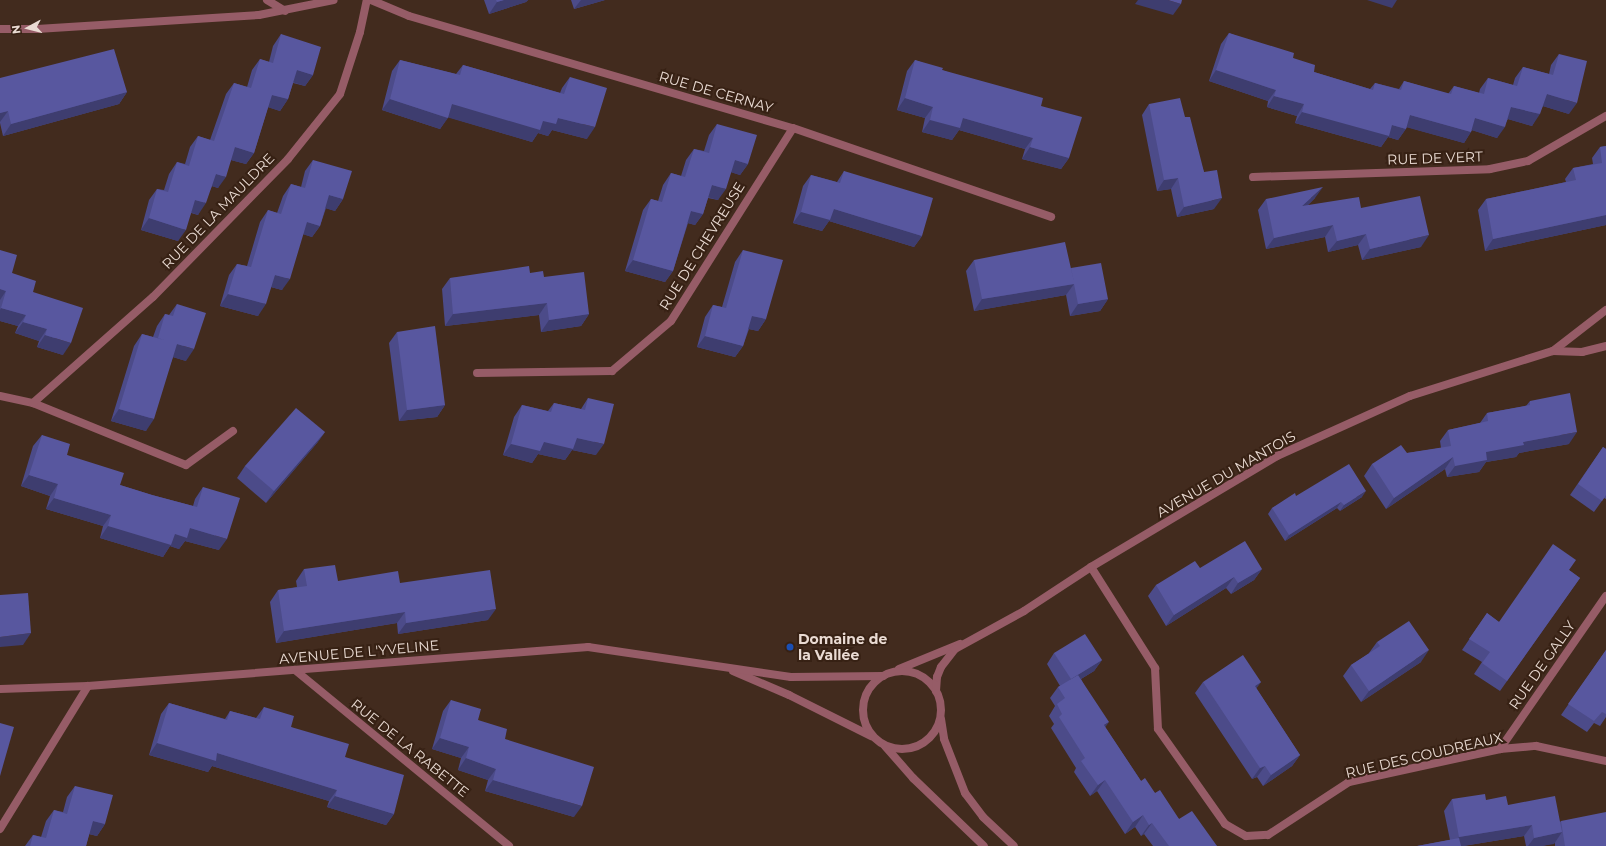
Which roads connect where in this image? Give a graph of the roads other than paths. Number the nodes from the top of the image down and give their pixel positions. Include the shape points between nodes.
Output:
1 (267, 0) edge
2 (334, 0) edge
3 (367, 0) edge
4 (370, 0) edge
5 (285, 11) junction
6 (0, 29) edge
7 (1606, 116) edge
8 (793, 128) junction
9 (1253, 177) dead end
10 (1051, 217) dead end
11 (1606, 310) edge
12 (1606, 346) edge
13 (1553, 350) junction
14 (477, 373) dead end
15 (0, 396) edge
16 (33, 403) junction
17 (233, 431) dead end
18 (1091, 567) junction
19 (1606, 596) edge
20 (968, 642) junction
21 (720, 666) junction
22 (295, 670) junction
23 (894, 672) junction
24 (883, 676) junction
25 (88, 686) junction
26 (0, 689) edge
27 (936, 691) junction
28 (940, 715) junction
29 (876, 739) junction
30 (886, 746) junction
31 (1500, 749) junction
32 (1606, 762) edge
33 (0, 829) edge
34 (509, 846) edge
35 (984, 846) edge
36 (1014, 846) edge

1 - 5 street
2 - 5 street
3 - 16 street, RUE DE LA MAULDRE via 360,32 340,94 288,159 153,297
4 - 8 street, RUE DE CERNAY via 409,16
5 - 6 street via 37,29
7 - 9 street, RUE DE VERT via 1528,161 1490,169
8 - 10 street, RUE DE CERNAY
8 - 14 street, RUE DE CHEVREUSE via 671,321 612,370
11 - 13 street
12 - 13 street, AVENUE DU MANTOIS via 1582,352
13 - 18 street, AVENUE DU MANTOIS via 1410,396 1276,456
15 - 16 street
16 - 17 street via 186,465
18 - 20 street, AVENUE DU MANTOIS via 1024,611
18 - 31 street, RUE DES COUDREAUX via 1156,668 1158,729 1225,824 1246,836 1268,835 1349,782
19 - 31 street, RUE DE GALLY
20 - 23 street, AVENUE DU MANTOIS via 947,648
20 - 27 street, AVENUE DU MANTOIS via 948,656 937,677
21 - 22 street, AVENUE DE L'YVELINE via 588,647
21 - 24 street, AVENUE DE L'YVELINE via 808,679
21 - 29 street, AVENUE DE L'YVELINE via 789,695
22 - 25 street, AVENUE DE L'YVELINE
22 - 34 street, RUE DE LA RABETTE
23 - 24 street
23 - 27 street via 907,671 918,674
24 - 29 street via 866,694 863,706 866,724
25 - 26 street, AVENUE DE L'YVELINE
25 - 33 street
27 - 28 street
28 - 30 street via 931,736 921,744 903,749
28 - 36 street via 944,739 966,792 983,817
29 - 30 street
30 - 35 street via 913,778
31 - 32 street, RUE DES COUDREAUX via 1536,746

